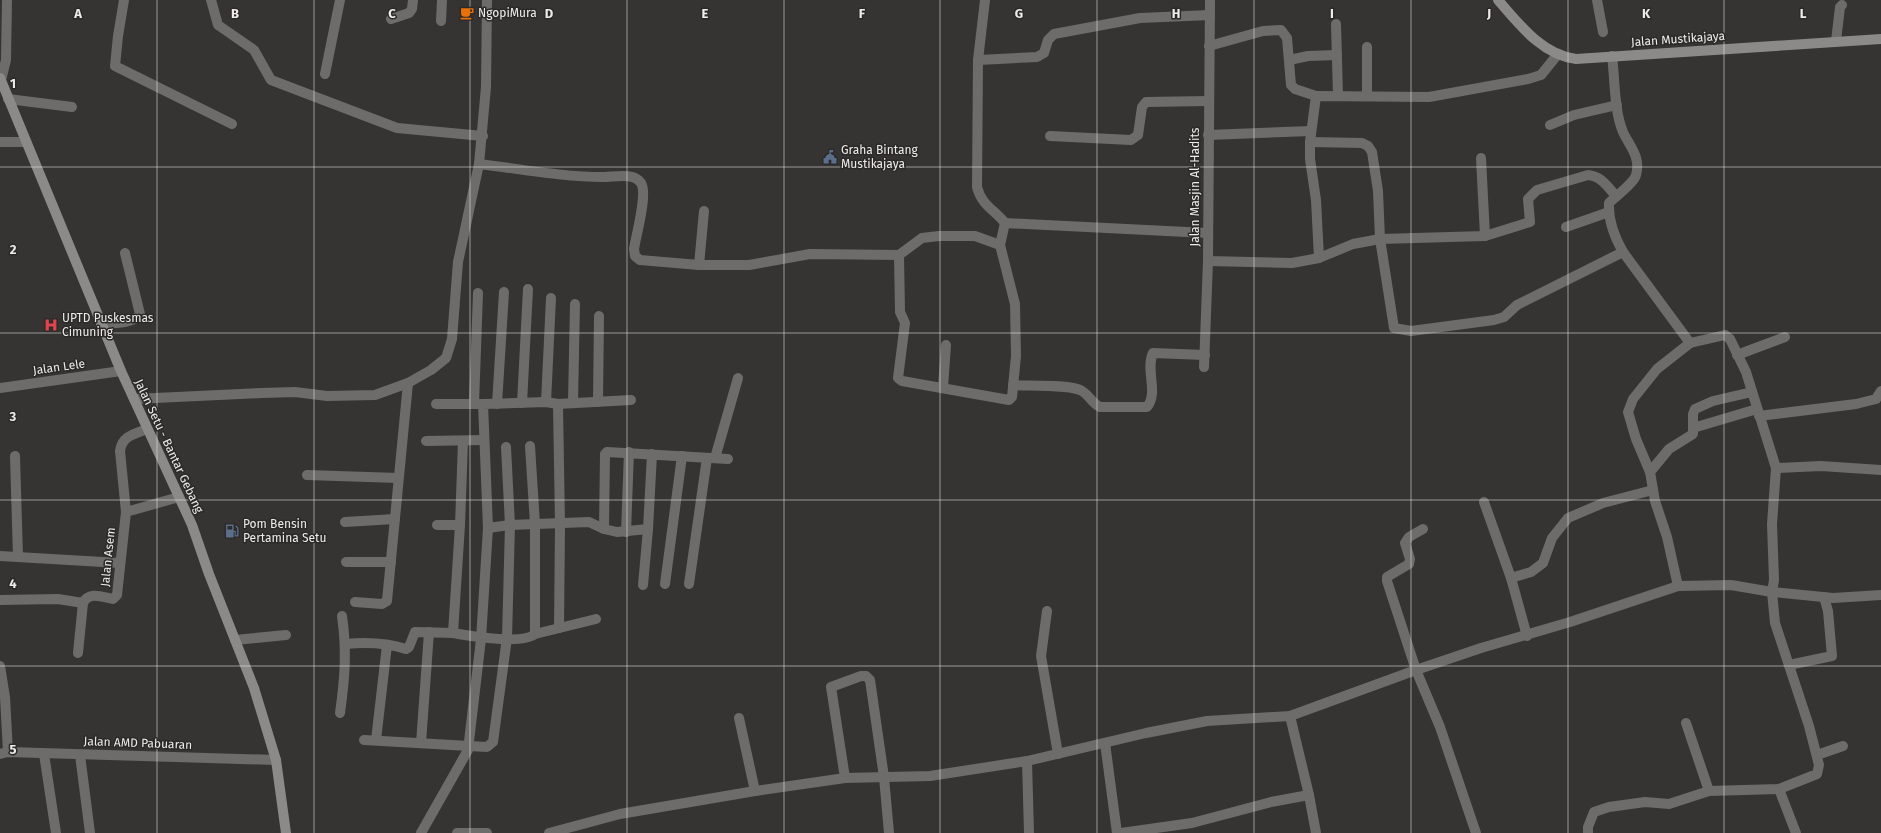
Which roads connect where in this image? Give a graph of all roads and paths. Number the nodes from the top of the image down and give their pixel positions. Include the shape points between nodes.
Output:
1 (7, 0) edge
2 (124, 0) edge
3 (211, 0) edge
4 (340, 0) edge
5 (413, 0) edge
6 (442, 0) edge
7 (487, 0) edge
8 (985, 0) edge
9 (1210, 0) edge
10 (1498, 0) edge
11 (1597, 0) edge
12 (1842, 5) dead end
13 (1210, 15) junction
14 (391, 19) dead end
15 (441, 21) dead end
16 (1336, 24) dead end
17 (1603, 32) dead end
18 (1881, 39) edge
19 (1836, 42) junction
20 (1209, 46) junction
21 (1367, 47) dead end
22 (1558, 54) junction
23 (1337, 55) junction
24 (1612, 56) junction
25 (978, 60) junction
26 (1289, 60) junction
27 (325, 74) dead end
28 (0, 79) edge
29 (1316, 96) junction
30 (1338, 96) junction
31 (1367, 96) junction
32 (8, 99) junction
33 (1208, 101) junction
34 (1617, 105) junction
35 (72, 107) dead end
36 (232, 124) dead end
37 (1550, 125) dead end
38 (1311, 131) junction
39 (1208, 135) junction
40 (483, 136) junction
41 (1050, 136) dead end
42 (0, 142) edge
43 (26, 142) junction
44 (1310, 142) junction
45 (1481, 158) dead end
46 (479, 164) junction
47 (1616, 196) junction
48 (704, 211) dead end
49 (1608, 212) junction
50 (1005, 223) junction
51 (1566, 227) dead end
52 (1207, 233) junction
53 (1485, 236) junction
54 (1380, 239) junction
55 (1000, 245) junction
56 (1623, 252) junction
57 (125, 253) dead end
58 (899, 255) junction
59 (1319, 258) junction
60 (1208, 261) junction
61 (699, 265) junction
62 (528, 289) dead end
63 (504, 292) dead end
64 (478, 293) dead end
65 (551, 298) dead end
66 (575, 304) dead end
67 (599, 316) dead end
68 (101, 324) junction
69 (1785, 337) dead end
70 (1690, 343) junction
71 (946, 345) dead end
72 (1205, 355) junction
73 (1737, 355) junction
74 (1204, 367) dead end
75 (121, 371) junction
76 (738, 378) dead end
77 (408, 383) junction
78 (1013, 385) junction
79 (0, 388) edge
80 (943, 388) junction
81 (1881, 391) edge
82 (1752, 392) junction
83 (134, 399) junction
84 (631, 400) dead end
85 (546, 402) junction
86 (573, 402) junction
87 (598, 402) junction
88 (522, 403) junction
89 (436, 404) dead end
90 (479, 404) junction
91 (497, 404) junction
92 (558, 404) junction
93 (1758, 413) junction
94 (1694, 428) junction
95 (147, 429) junction
96 (484, 440) junction
97 (426, 441) dead end
98 (463, 441) junction
99 (530, 446) dead end
100 (506, 447) dead end
101 (628, 452) junction
102 (652, 454) junction
103 (15, 456) dead end
104 (682, 456) junction
105 (711, 458) junction
106 (728, 459) dead end
107 (1776, 468) junction
108 (1881, 470) edge
109 (1650, 472) junction
110 (307, 476) dead end
111 (398, 478) junction
112 (1653, 490) junction
113 (179, 497) junction
114 (1484, 502) dead end
115 (126, 512) junction
116 (395, 519) junction
117 (345, 522) dead end
118 (437, 524) dead end
119 (510, 524) junction
120 (535, 524) junction
121 (560, 524) junction
122 (460, 525) junction
123 (488, 528) junction
124 (604, 529) junction
125 (648, 529) junction
126 (1423, 529) dead end
127 (626, 532) junction
128 (0, 556) edge
129 (18, 557) junction
130 (346, 562) dead end
131 (391, 562) junction
132 (120, 563) junction
133 (1511, 578) junction
134 (665, 584) dead end
135 (689, 584) dead end
136 (643, 585) dead end
137 (1678, 586) junction
138 (1772, 592) junction
139 (1881, 596) edge
140 (1824, 597) junction
141 (0, 600) edge
142 (83, 602) junction
143 (355, 602) dead end
144 (1047, 611) dead end
145 (342, 616) dead end
146 (596, 618) dead end
147 (559, 628) junction
148 (429, 632) junction
149 (453, 633) junction
150 (535, 634) junction
151 (286, 635) dead end
152 (1527, 636) junction
153 (507, 638) junction
154 (481, 639) junction
155 (235, 640) junction
156 (346, 644) junction
157 (387, 645) junction
158 (78, 653) dead end
159 (1789, 665) junction
160 (0, 666) edge
161 (1416, 670) junction
162 (2, 699) edge
163 (340, 712) dead end
164 (1290, 716) junction
165 (739, 718) dead end
166 (1686, 723) dead end
167 (364, 740) dead end
168 (376, 740) junction
169 (421, 743) junction
170 (1106, 743) junction
171 (468, 746) junction
172 (1843, 746) dead end
173 (4, 753) edge
174 (44, 754) junction
175 (1058, 754) junction
176 (80, 755) junction
177 (1817, 755) junction
178 (276, 760) junction
179 (1027, 761) junction
180 (884, 776) junction
181 (845, 778) junction
182 (1779, 789) junction
183 (755, 791) junction
184 (1709, 791) junction
185 (1309, 794) junction
186 (56, 833) edge
187 (90, 833) edge
188 (286, 833) edge
189 (421, 833) edge
190 (457, 833) edge
191 (482, 833) edge
192 (549, 833) edge
193 (889, 833) edge
194 (1029, 833) edge
195 (1117, 833) edge
196 (1122, 833) edge
197 (1316, 833) edge
198 (1476, 833) edge
199 (1588, 833) edge
200 (1796, 833) edge

1 - 28 street via 6,60
2 - 36 street via 115,66
3 - 40 street via 218,25 254,50 271,80 397,128
4 - 27 street
5 - 14 street via 409,14
6 - 15 street
7 - 40 street
8 - 25 street
9 - 13 street, Jalan Masjin Al-Hadits
10 - 22 main road, Jalan Mustikajaya via 1529,35
11 - 17 street
12 - 19 street
13 - 20 street, Jalan Masjin Al-Hadits
13 - 25 street via 1140,18 1054,34 1048,40 1044,53 1037,57
16 - 23 street
18 - 19 main road, Jalan Mustikajaya
19 - 24 main road, Jalan Mustikajaya
20 - 26 street via 1263,31 1281,30 1287,38
20 - 33 street, Jalan Masjin Al-Hadits
21 - 31 street
22 - 24 main road, Jalan Mustikajaya via 1576,59
22 - 31 street via 1541,75 1528,80 1429,97
23 - 26 street via 1308,56
23 - 30 street
24 - 34 street
25 - 50 street via 977,187 980,197 987,206 997,212
26 - 29 street via 1291,85 1295,89
28 - 32 main road, Jalan Setu - Bantar Gebang
29 - 30 street
29 - 38 street
30 - 31 street
32 - 35 street
32 - 43 main road, Jalan Setu - Bantar Gebang
33 - 39 street, Jalan Masjin Al-Hadits
33 - 41 street via 1146,102 1142,107 1138,135 1131,140
34 - 37 street via 1574,115
34 - 47 street via 1623,132 1634,150 1637,164 1636,176
38 - 39 street
38 - 44 street
39 - 52 street, Jalan Masjin Al-Hadits
40 - 46 street
42 - 43 street
43 - 68 main road, Jalan Setu - Bantar Gebang
44 - 54 street via 1362,143 1368,146 1372,152 1378,191
44 - 59 street
45 - 53 street
46 - 61 street via 565,175 636,178 641,182 644,194 635,256 640,260
46 - 77 street via 458,262 449,351 441,364
47 - 49 street via 1609,203
47 - 53 street, Jalan Masjin Al-Hadits via 1602,180 1588,175 1537,190 1528,199 1530,222
48 - 61 street
49 - 51 street
49 - 56 street
50 - 52 street
50 - 55 street
52 - 60 street, Jalan Masjin Al-Hadits
53 - 54 street, Jalan Masjin Al-Hadits
54 - 56 street via 1394,328 1411,331 1504,317 1517,306
54 - 59 street, Jalan Masjin Al-Hadits via 1352,244
55 - 58 street via 975,236 939,236 922,238
55 - 78 street via 1015,304 1016,356
56 - 70 street
57 - 68 street via 140,314 132,320
58 - 61 street via 810,254 749,265
58 - 80 street via 900,312 905,323 898,378 902,381
59 - 60 street, Jalan Masjin Al-Hadits via 1292,263
60 - 72 street
62 - 88 street
63 - 91 street
64 - 90 street
65 - 85 street
66 - 86 street
67 - 87 street
68 - 75 main road, Jalan Setu - Bantar Gebang
69 - 73 street
70 - 73 street via 1725,335 1730,339
70 - 109 street via 1657,369 1629,407 1628,412 1636,440
71 - 80 street
72 - 74 street
72 - 78 street via 1153,353 1152,400 1144,408 1100,407 1082,391 1071,388
73 - 82 street
75 - 79 street, Jalan Lele
75 - 83 main road, Jalan Setu - Bantar Gebang
76 - 105 street
77 - 83 street via 375,395 327,396 295,392
77 - 111 street
78 - 80 street via 1012,397 1009,400
81 - 93 street via 1876,399 1856,404
82 - 93 street
82 - 94 street via 1713,401 1695,409
83 - 95 main road, Jalan Setu - Bantar Gebang
84 - 87 street
85 - 88 street
85 - 92 street
86 - 87 street
86 - 92 street
88 - 91 street
89 - 90 street
90 - 91 street
90 - 96 street
92 - 121 street
93 - 94 street
93 - 107 street
94 - 109 street via 1693,434 1669,449
95 - 113 main road, Jalan Setu - Bantar Gebang
95 - 115 street, Jalan Asem via 124,439 121,443
96 - 98 street
96 - 123 street
97 - 98 street
98 - 122 street
99 - 120 street
100 - 119 street
101 - 102 street
101 - 124 street via 605,454
101 - 127 street
102 - 104 street
102 - 125 street
103 - 129 street
104 - 105 street
104 - 134 street
105 - 106 street
105 - 135 street
107 - 108 street via 1821,466
107 - 138 street via 1772,524
109 - 112 street
110 - 111 street
111 - 116 street
112 - 133 street via 1603,503 1568,518 1552,538 1543,563 1532,572
112 - 137 street
113 - 115 street
113 - 155 main road, Jalan Setu - Bantar Gebang
114 - 133 street
115 - 132 street, Jalan Asem
116 - 117 street
116 - 131 street
118 - 122 street
119 - 120 street
119 - 123 street
119 - 153 street
120 - 121 street
120 - 150 street
121 - 124 street via 589,522
121 - 147 street
122 - 149 street
123 - 154 street
124 - 127 street
125 - 127 street
125 - 136 street
126 - 161 street via 1409,537 1405,543 1409,564 1390,574 1386,581
128 - 129 street
129 - 132 street
130 - 131 street
131 - 143 street via 385,604
132 - 142 street, Jalan Asem via 116,597 113,599 90,595
133 - 152 street
137 - 138 street via 1731,585
137 - 152 street
138 - 140 street
138 - 159 street via 1775,623
139 - 140 street
140 - 159 street via 1828,611 1832,656
141 - 142 street via 58,599
142 - 158 street
144 - 175 street via 1041,656
145 - 156 street
146 - 147 street
147 - 150 street
148 - 149 street
148 - 157 street via 415,632 408,648
148 - 169 street
149 - 154 street
150 - 153 street via 528,638
151 - 155 street
152 - 161 street
153 - 154 street
153 - 171 street via 493,742 487,747
154 - 171 street
155 - 178 main road, Jalan Setu - Bantar Gebang via 254,688
156 - 157 street
156 - 163 street
157 - 168 street
159 - 177 street
160 - 162 street
161 - 164 street
161 - 198 street via 1440,727
162 - 173 street
164 - 170 street via 1207,721
164 - 185 street
165 - 183 street
166 - 184 street
167 - 168 street
168 - 169 street
169 - 171 street
170 - 175 street
170 - 195 street
171 - 189 street
172 - 177 street
173 - 174 street, Jalan AMD Pabuaran
174 - 176 street, Jalan AMD Pabuaran
174 - 186 street
175 - 179 street
176 - 178 street, Jalan AMD Pabuaran
176 - 187 street
177 - 182 street via 1817,774
178 - 188 main road, Jalan Setu - Bantar Gebang
179 - 180 street via 930,776
179 - 194 street
180 - 181 street
180 - 181 street via 870,680 866,676 861,676 831,687
180 - 193 street
181 - 183 street
182 - 184 street
182 - 200 street
183 - 192 street via 620,814
184 - 199 street via 1669,804 1645,802 1609,807 1594,812
185 - 196 street via 1192,823
185 - 197 street
190 - 191 street

